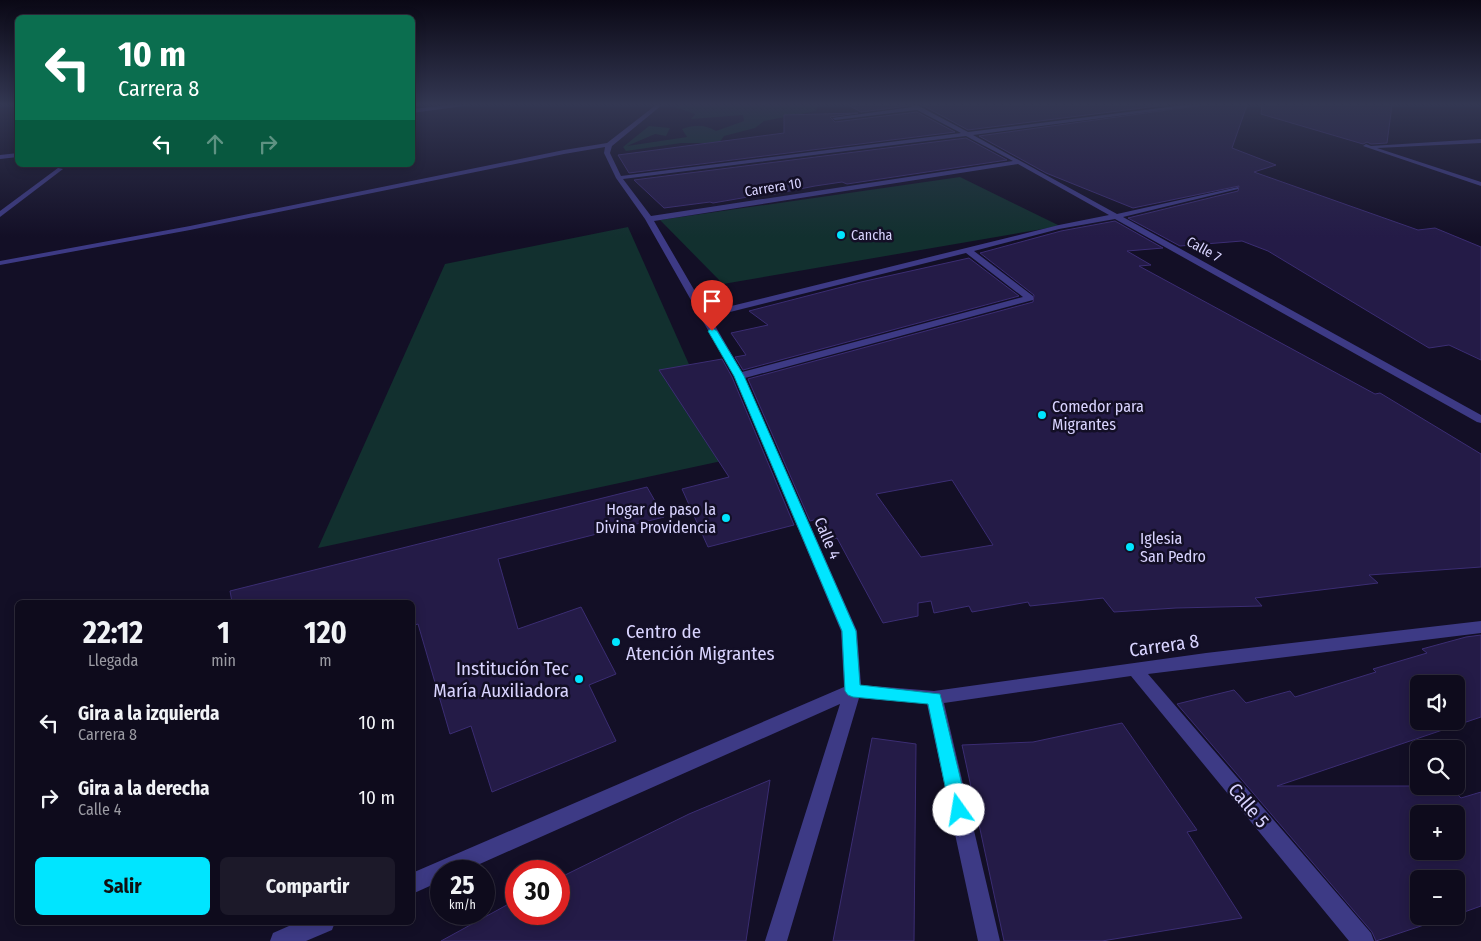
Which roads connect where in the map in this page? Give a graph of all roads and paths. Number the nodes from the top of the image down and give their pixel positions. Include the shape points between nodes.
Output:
1 (583, 149) edge
2 (608, 149) edge
3 (850, 149) edge
4 (996, 149) edge
5 (1375, 149) edge
6 (15, 155) edge
7 (0, 157) edge
8 (1019, 162) junction
9 (60, 169) dead end
10 (619, 178) junction
11 (1481, 184) edge
12 (1236, 188) dead end
13 (4, 209) edge
14 (0, 215) edge
15 (1118, 216) junction
16 (649, 219) junction
17 (968, 250) junction
18 (0, 263) edge
19 (704, 316) junction
20 (739, 376) junction
21 (1481, 420) edge
22 (1481, 627) edge
23 (1134, 670) junction
24 (853, 691) junction
25 (934, 698) junction
26 (415, 883) edge
27 (317, 925) edge
28 (281, 941) edge
29 (776, 941) edge
30 (989, 941) edge
31 (1363, 941) edge

1 - 18 street
2 - 10 street, Calle 4
3 - 10 street
4 - 8 street, Calle 7
5 - 11 street
6 - 7 street
8 - 15 street, Calle 7
8 - 16 street, Carrera 10
9 - 13 street
10 - 16 street, Calle 4
12 - 15 street
13 - 14 street
15 - 17 street
15 - 21 street, Calle 7
16 - 19 street, Calle 4
17 - 19 street
17 - 20 street via 1030,298
19 - 20 street, Calle 4
20 - 24 street, Calle 4 via 849,631
22 - 23 street, Carrera 8
23 - 25 street, Carrera 8
23 - 31 street, Calle 5
24 - 25 street, Carrera 8
24 - 26 street
24 - 29 street, Calle 4
25 - 30 street
27 - 28 street

